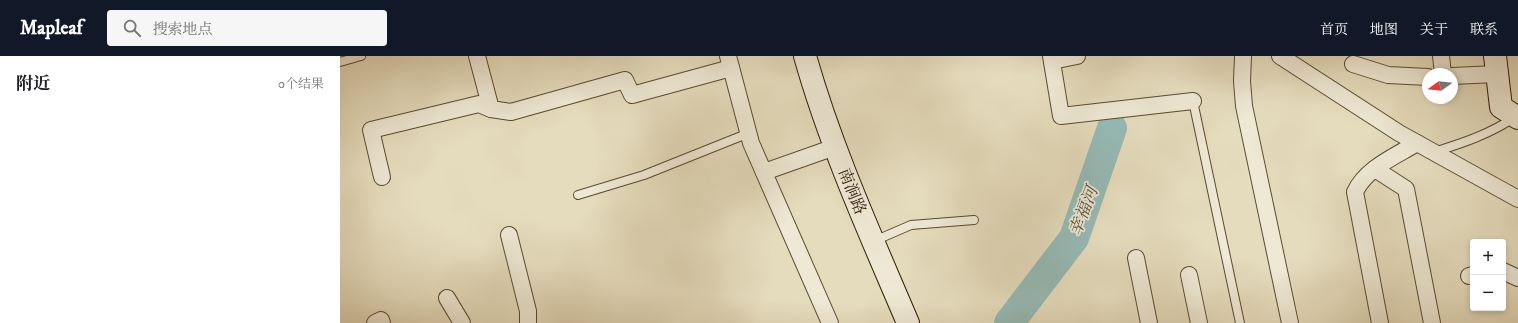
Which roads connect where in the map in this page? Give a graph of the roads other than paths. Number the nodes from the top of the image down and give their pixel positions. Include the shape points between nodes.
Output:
1 (361, 56) edge
2 (477, 56) edge
3 (805, 56) edge
4 (1077, 56) edge
5 (1243, 56) edge
6 (1280, 56) edge
7 (1441, 56) edge
8 (1052, 58) edge
9 (340, 62) edge
10 (729, 62) edge
11 (1360, 62) edge
12 (1496, 65) edge
13 (1442, 68) edge
14 (1458, 74) edge
15 (1422, 77) edge
16 (1193, 102) joint
17 (491, 109) junction
18 (1512, 120) edge
19 (749, 133) junction
20 (1417, 143) junction
21 (836, 147) junction
22 (1433, 152) junction
23 (1375, 169) junction
24 (764, 172) junction
25 (382, 177) dead end
26 (578, 195) dead end
27 (1518, 200) edge
28 (974, 220) dead end
29 (509, 235) dead end
30 (873, 241) junction
31 (1136, 258) dead end
32 (1506, 273) edge
33 (1190, 275) dead end
34 (1518, 278) edge
35 (447, 298) dead end
36 (375, 323) edge
37 (382, 323) edge
38 (462, 323) edge
39 (528, 323) edge
40 (830, 323) edge
41 (908, 323) edge
42 (1149, 323) edge
43 (1199, 323) edge
44 (1240, 323) edge
45 (1290, 323) edge
46 (1380, 323) edge
47 (1432, 323) edge

1 - 9 lane
2 - 17 street
3 - 21 main road, 南涧路
4 - 8 street
5 - 45 street via 1244,106
6 - 20 street
7 - 13 street
8 - 16 street via 1061,116
10 - 17 street via 632,94 625,80 511,112
10 - 19 street
11 - 15 street via 1388,75
12 - 14 street
12 - 18 main road via 1500,107
16 - 44 lane
17 - 25 street via 479,104 372,130
18 - 22 lane via 1467,142
19 - 24 street
19 - 26 lane via 644,174
20 - 22 street
20 - 23 street
21 - 24 street
21 - 30 main road, 南涧路
22 - 27 street
23 - 46 street via 1359,184 1355,192
23 - 47 street via 1406,189
24 - 40 street
28 - 30 lane via 911,226
29 - 39 street via 528,311
30 - 41 main road, 南涧路
31 - 42 street
32 - 34 street
33 - 43 street
35 - 38 street
36 - 37 street via 381,320

